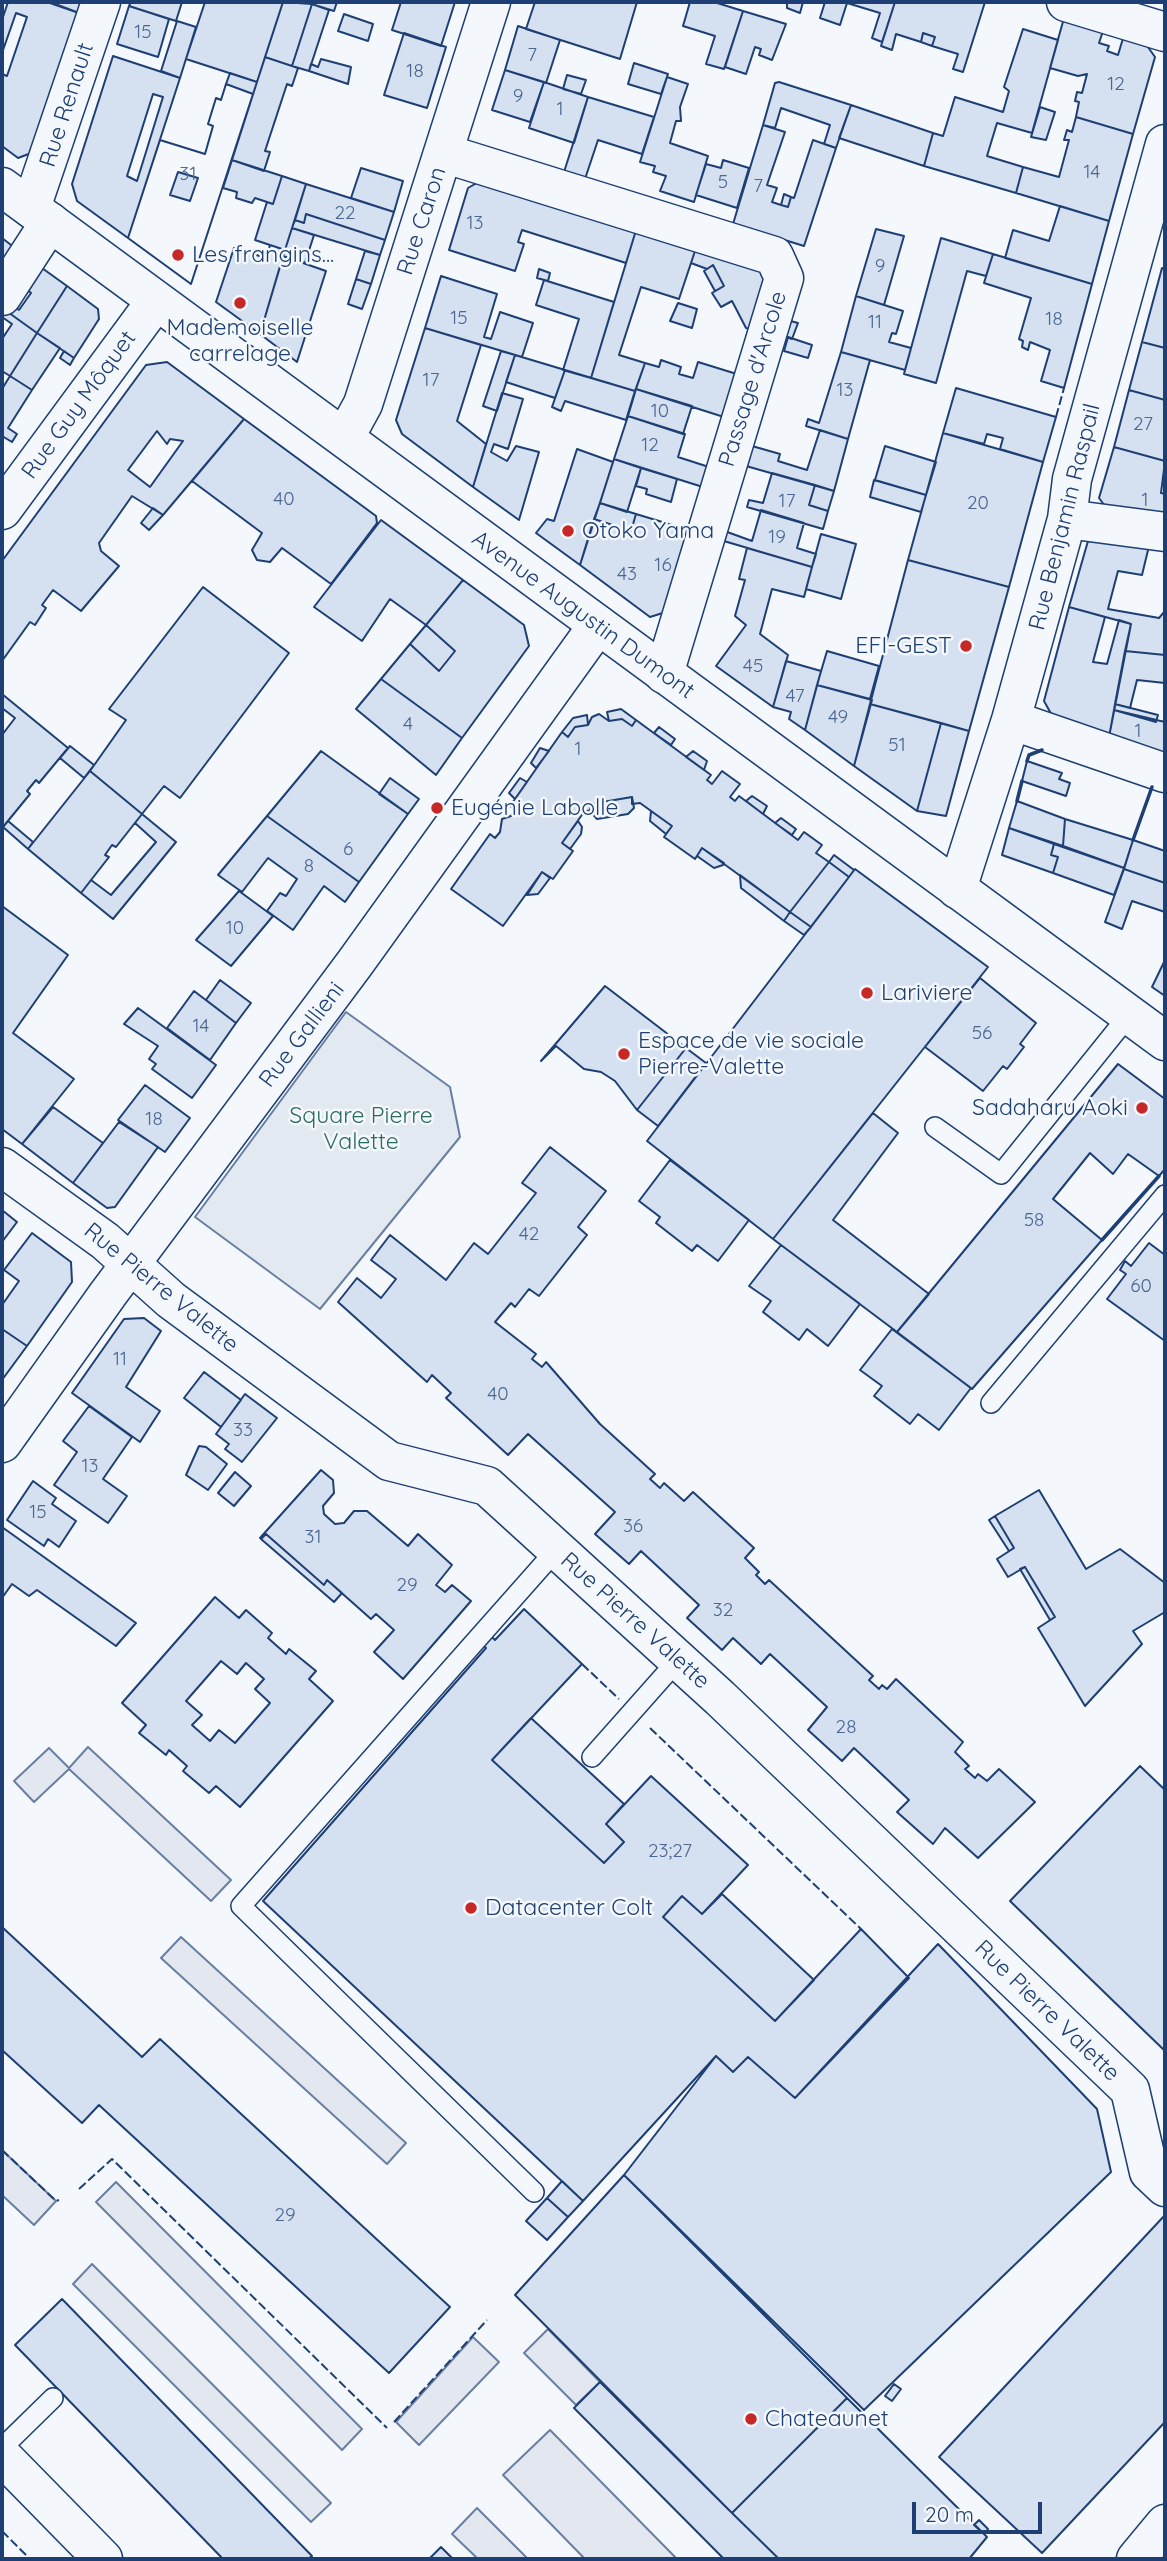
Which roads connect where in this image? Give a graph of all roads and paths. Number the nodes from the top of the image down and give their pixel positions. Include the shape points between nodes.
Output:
1 (101, 2) edge
2 (491, 2) edge
3 (1066, 2) edge
4 (1165, 32) edge
5 (1165, 144) edge
6 (443, 153) junction
7 (28, 206) edge
8 (2, 296) edge
9 (156, 301) junction
10 (345, 437) junction
11 (2, 510) edge
12 (1067, 519) junction
13 (1165, 531) edge
14 (598, 625) junction
15 (664, 674) junction
16 (1011, 720) junction
17 (1165, 773) edge
18 (957, 889) junction
19 (1129, 1015) junction
20 (1165, 1041) edge
21 (935, 1127) dead end
22 (2, 1167) edge
23 (1165, 1195) edge
24 (131, 1263) junction
25 (991, 1403) dead end
26 (2, 1443) edge
27 (557, 1549) junction
28 (678, 1660) junction
29 (592, 1757) dead end
30 (1165, 2187) edge
31 (534, 2192) dead end
32 (53, 2398) dead end
33 (2, 2448) edge
34 (2, 2456) edge
35 (1165, 2524) edge
36 (103, 2559) edge
37 (1136, 2559) edge

1 - 7 street, Rue Renault
2 - 6 street, Rue Caron
3 - 4 street
5 - 12 street, Rue Benjamin Raspail via 1072,479
6 - 10 street, Rue Caron via 363,404
6 - 15 street, Passage d'Arcole via 774,256 784,278
7 - 8 street, Rue Renault
7 - 9 street, Avenue Augustin Dumont
9 - 10 street, Avenue Augustin Dumont
9 - 11 street, Rue Guy Môquet
10 - 14 street, Avenue Augustin Dumont
12 - 13 street
12 - 16 street, Rue Benjamin Raspail
14 - 15 street, Avenue Augustin Dumont
14 - 24 street, Rue Gallieni via 355,963
15 - 18 street, Avenue Augustin Dumont
16 - 17 street
16 - 18 street, Rue Benjamin Raspail
18 - 19 street, Avenue Augustin Dumont
19 - 20 street, Avenue Augustin Dumont
19 - 21 lane via 1001,1174
22 - 24 street, Rue Pierre Valette
23 - 25 lane
24 - 26 street, Rue Gallieni
24 - 27 street, Rue Pierre Valette via 171,1300 388,1461 487,1486
27 - 28 street, Rue Pierre Valette
27 - 31 lane via 241,1906
28 - 29 lane
28 - 30 street, Rue Pierre Valette via 1130,2090 1149,2172
32 - 33 lane
34 - 36 street
35 - 37 street

